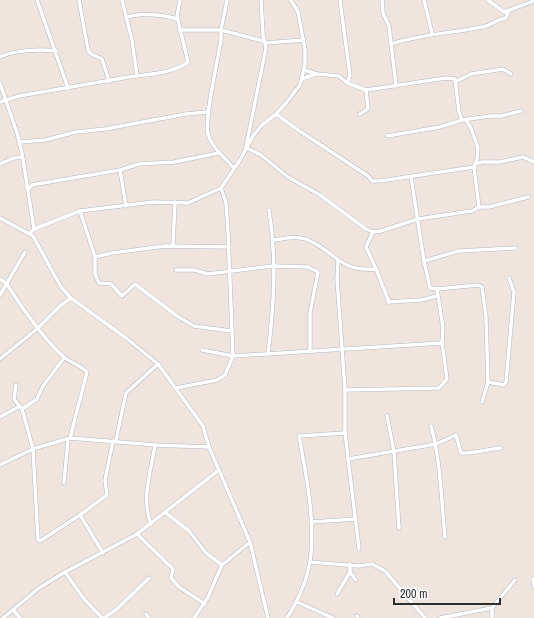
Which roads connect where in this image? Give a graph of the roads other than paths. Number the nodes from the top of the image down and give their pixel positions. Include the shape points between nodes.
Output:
1 (37, 0) edge
2 (79, 0) edge
3 (122, 0) edge
4 (180, 0) edge
5 (227, 0) edge
6 (261, 0) edge
7 (291, 0) edge
8 (340, 0) edge
9 (382, 0) edge
10 (424, 0) edge
11 (488, 0) edge
12 (534, 1) edge
13 (506, 12) junction
14 (126, 18) junction
15 (177, 19) junction
16 (179, 30) junction
17 (221, 30) junction
18 (432, 33) junction
19 (304, 40) junction
20 (264, 42) junction
21 (390, 44) junction
22 (55, 47) junction
23 (49, 50) junction
24 (56, 51) junction
25 (0, 57) edge
26 (304, 70) junction
27 (317, 74) junction
28 (511, 74) dead end
29 (137, 76) junction
30 (302, 79) junction
31 (109, 81) junction
32 (455, 82) junction
33 (0, 83) edge
34 (347, 83) junction
35 (396, 86) junction
36 (68, 88) junction
37 (366, 90) junction
38 (6, 99) junction
39 (0, 102) edge
40 (521, 111) dead end
41 (208, 112) junction
42 (276, 114) junction
43 (360, 114) dead end
44 (464, 120) junction
45 (387, 136) dead end
46 (20, 142) junction
47 (246, 148) junction
48 (219, 153) junction
49 (22, 157) junction
50 (478, 159) junction
51 (482, 162) junction
52 (534, 162) edge
53 (0, 163) edge
54 (475, 166) junction
55 (234, 168) junction
56 (120, 170) junction
57 (411, 177) junction
58 (27, 187) junction
59 (220, 188) junction
60 (528, 197) dead end
61 (175, 202) junction
62 (126, 206) junction
63 (480, 207) junction
64 (269, 210) dead end
65 (80, 211) junction
66 (0, 218) edge
67 (418, 219) junction
68 (34, 229) junction
69 (373, 232) junction
70 (30, 233) junction
71 (274, 240) junction
72 (173, 246) junction
73 (229, 247) junction
74 (516, 248) dead end
75 (25, 252) dead end
76 (95, 257) junction
77 (338, 261) junction
78 (424, 261) junction
79 (272, 266) junction
80 (376, 269) junction
81 (176, 270) dead end
82 (230, 271) junction
83 (509, 278) dead end
84 (0, 279) edge
85 (6, 284) junction
86 (437, 289) junction
87 (0, 295) edge
88 (437, 296) junction
89 (71, 298) junction
90 (38, 328) junction
91 (231, 331) junction
92 (442, 343) junction
93 (341, 349) junction
94 (202, 350) dead end
95 (310, 351) junction
96 (268, 354) junction
97 (233, 356) junction
98 (64, 358) junction
99 (0, 359) edge
100 (158, 364) junction
101 (488, 382) junction
102 (16, 385) dead end
103 (176, 388) junction
104 (345, 390) junction
105 (482, 402) dead end
106 (21, 408) junction
107 (387, 416) dead end
108 (0, 417) edge
109 (432, 426) dead end
110 (345, 433) junction
111 (69, 438) junction
112 (114, 441) junction
113 (436, 444) junction
114 (155, 445) junction
115 (209, 447) junction
116 (501, 448) dead end
117 (33, 449) junction
118 (394, 452) junction
119 (348, 458) junction
120 (0, 465) edge
121 (219, 470) junction
122 (64, 483) dead end
123 (166, 513) junction
124 (80, 515) junction
125 (356, 519) junction
126 (311, 522) junction
127 (151, 524) junction
128 (399, 528) dead end
129 (137, 534) junction
130 (445, 537) dead end
131 (250, 542) junction
132 (359, 549) dead end
133 (103, 553) junction
134 (310, 562) junction
135 (350, 564) junction
136 (222, 565) junction
137 (65, 572) junction
138 (350, 572) junction
139 (149, 578) dead end
140 (533, 578) edge
141 (356, 580) dead end
142 (515, 580) dead end
143 (534, 586) edge
144 (337, 594) dead end
145 (297, 602) junction
146 (204, 604) junction
147 (492, 608) junction
148 (13, 610) junction
149 (146, 614) dead end
150 (3, 618) edge
151 (20, 618) edge
152 (103, 618) edge
153 (149, 618) edge
154 (194, 618) edge
155 (268, 618) edge
156 (287, 618) edge
157 (333, 618) edge
158 (425, 618) edge
159 (440, 618) edge
160 (492, 618) edge

1 - 22 street
2 - 31 street via 88,50 102,59
3 - 14 street
4 - 15 street
5 - 17 street
6 - 20 street
7 - 19 street via 298,12
8 - 34 street via 350,76
9 - 21 street via 383,13 389,26
10 - 18 street
11 - 13 street
12 - 13 street
13 - 18 street via 506,18 498,19 485,27
14 - 15 street via 133,14
14 - 29 street
15 - 16 street
16 - 17 street
16 - 29 street via 188,62 180,68
17 - 20 street
17 - 41 street
18 - 21 street
19 - 20 street
19 - 26 street
20 - 47 street via 263,65
21 - 35 street
22 - 23 street
22 - 24 street
23 - 24 street
23 - 25 street via 10,53
24 - 36 street
26 - 27 street
26 - 30 street
27 - 30 street
27 - 34 street via 339,76
28 - 32 street via 502,69 471,74
29 - 31 street
30 - 42 street via 295,92
31 - 36 street
32 - 35 street via 455,79 446,78
32 - 44 street via 459,112
33 - 38 street
34 - 37 street
35 - 37 street
36 - 38 street
37 - 43 street via 368,109
38 - 39 street
38 - 46 street
40 - 44 street
41 - 46 street
41 - 48 street via 208,134
42 - 47 street via 262,125
42 - 57 street via 372,181
44 - 45 street
44 - 50 street via 471,128 477,144
46 - 49 street
47 - 55 street
47 - 69 street via 261,155 288,177 320,195
48 - 55 street
48 - 56 street via 174,162 139,164
49 - 53 street
49 - 58 street
50 - 51 street
50 - 54 street
51 - 52 street via 523,157
51 - 54 street
54 - 57 street
54 - 63 street
55 - 59 street
56 - 58 street via 92,173
56 - 62 street
57 - 67 street
58 - 68 street
59 - 61 street via 188,203
59 - 73 street via 226,203
60 - 63 street
61 - 62 street
61 - 72 street
62 - 65 street via 107,206
63 - 67 street via 472,211
64 - 71 street
65 - 68 street
65 - 76 street
66 - 70 street
67 - 69 street
67 - 78 street
68 - 70 street
69 - 80 street via 366,246
70 - 89 street via 61,287
71 - 77 street via 297,237 310,241
71 - 79 street
72 - 73 street
72 - 76 street
73 - 82 street
74 - 78 street via 459,252
75 - 85 street
76 - 91 street via 95,274 99,283 111,284 122,296 135,284 194,326
77 - 80 street via 366,270
77 - 93 street
78 - 86 street via 430,288
79 - 82 street
79 - 95 street via 308,267 318,272 310,313
79 - 96 street via 275,284
80 - 88 street via 388,302 421,300
81 - 82 street via 194,270 208,274
82 - 91 street
83 - 101 street via 514,292 506,382 504,385
84 - 85 street
85 - 87 street
85 - 90 street
86 - 88 street
86 - 101 street via 478,285 482,287 486,317
88 - 92 street via 443,328
89 - 90 street
89 - 100 street
90 - 98 street
90 - 99 street
91 - 97 street
92 - 93 street
92 - 104 street via 447,379 439,388
93 - 95 street
93 - 104 street
94 - 97 street
95 - 96 street
96 - 97 street
97 - 103 street via 226,375 221,378
98 - 106 street via 43,386 37,399
98 - 111 street via 87,372
100 - 103 street
100 - 112 street via 126,393
101 - 105 street
102 - 106 street via 14,399
103 - 115 street via 203,426
104 - 110 street
106 - 108 street
106 - 117 street
107 - 118 street
109 - 113 street
110 - 119 street
110 - 126 street via 299,436
111 - 112 street
111 - 117 street
111 - 122 street
112 - 114 street
112 - 124 street via 105,480 107,495
113 - 116 street via 456,436 461,453
113 - 118 street
113 - 130 street
114 - 115 street
114 - 127 street via 146,500 146,512
115 - 121 street
117 - 120 street
117 - 124 street via 38,540
118 - 119 street
118 - 128 street
119 - 125 street
121 - 123 street
121 - 131 street
123 - 127 street
123 - 136 street via 189,531 206,553
124 - 133 street
125 - 126 street
125 - 132 street
126 - 134 street
127 - 129 street
129 - 133 street
129 - 146 street via 173,569 171,578 179,588
131 - 136 street
131 - 155 street
133 - 137 street
134 - 135 street
134 - 145 street
135 - 138 street
135 - 158 street via 372,564 385,571
136 - 146 street
137 - 148 street via 39,588
137 - 152 street via 84,599
138 - 141 street
138 - 144 street
139 - 152 street via 117,609
140 - 143 street
142 - 147 street
145 - 156 street
145 - 157 street
146 - 154 street
147 - 159 street
147 - 160 street
148 - 150 street
148 - 151 street
149 - 153 street

